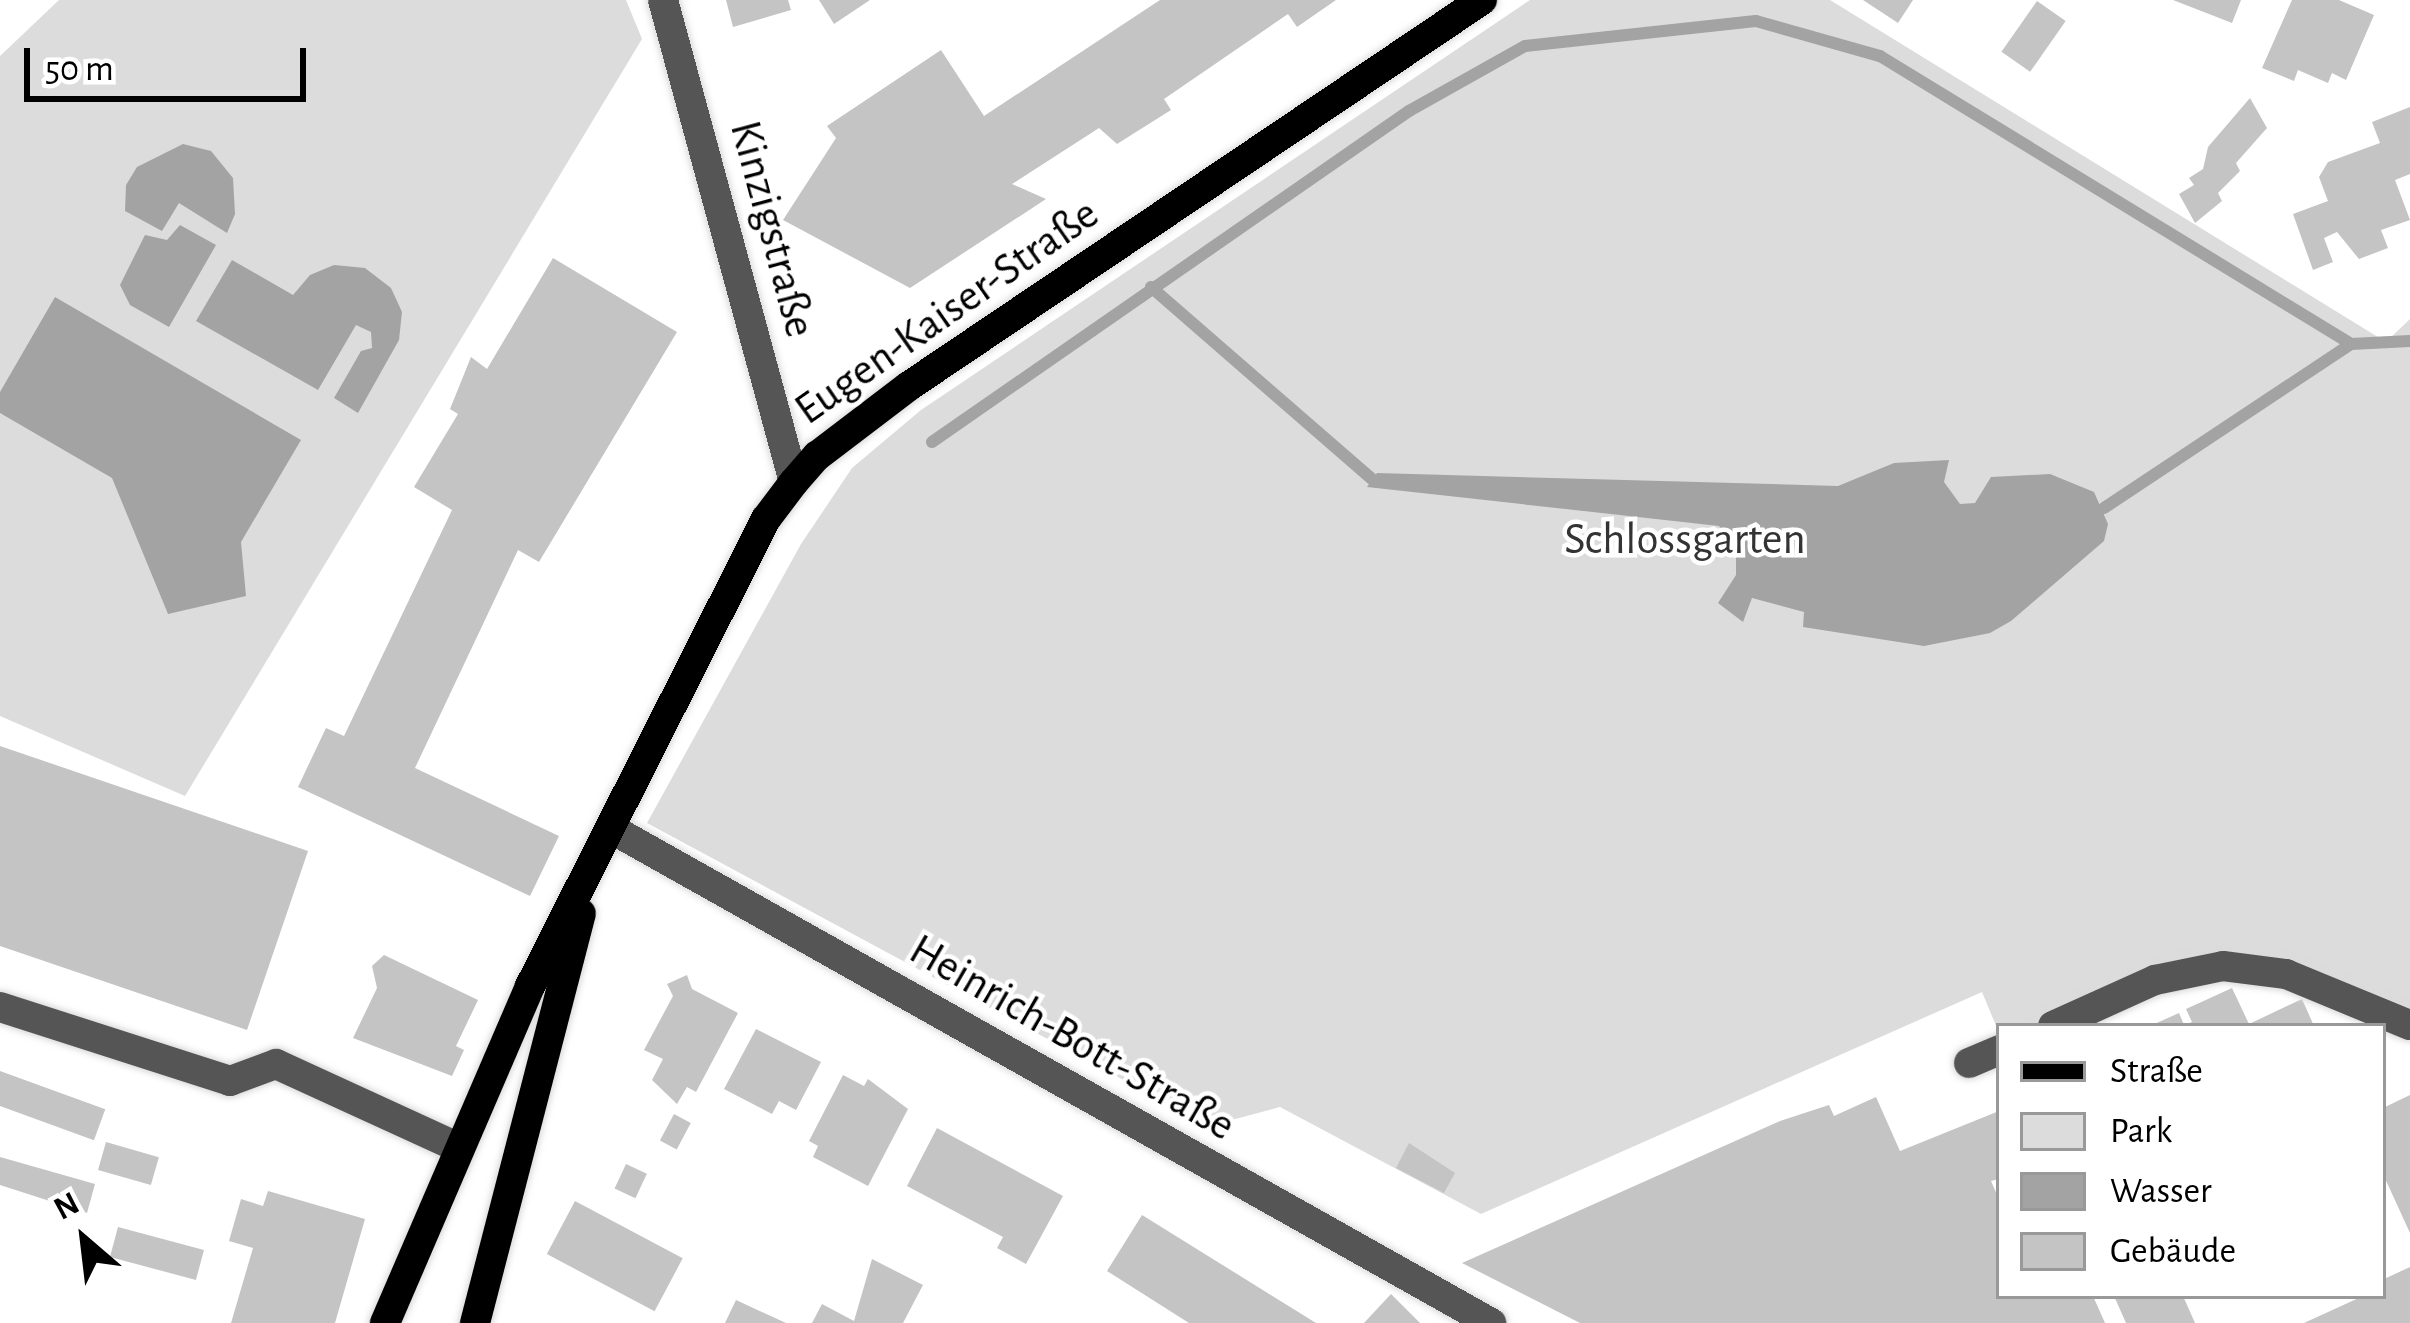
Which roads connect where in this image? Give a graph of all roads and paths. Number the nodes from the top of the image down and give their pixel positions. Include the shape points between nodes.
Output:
1 (663, 0) edge
2 (1482, 0) edge
3 (794, 482) junction
4 (610, 828) junction
5 (0, 1006) edge
6 (2060, 1023) edge
7 (2410, 1025) edge
8 (1996, 1051) edge
9 (1969, 1064) dead end
10 (458, 1148) junction
11 (385, 1323) edge
12 (475, 1323) edge
13 (1491, 1323) edge

1 - 3 street, Kinzigstraße
2 - 3 main road, Eugen-Kaiser-Straße via 909,386
3 - 4 main road, Eugen-Kaiser-Straße via 766,519
4 - 10 main road, Eugen-Kaiser-Straße
4 - 12 main road, Eugen-Kaiser-Straße
4 - 13 street, Heinrich-Bott-Straße
5 - 10 street via 230,1081 277,1064
6 - 7 street via 2155,980 2223,966 2286,974
8 - 9 street
10 - 11 main road, Eugen-Kaiser-Straße

